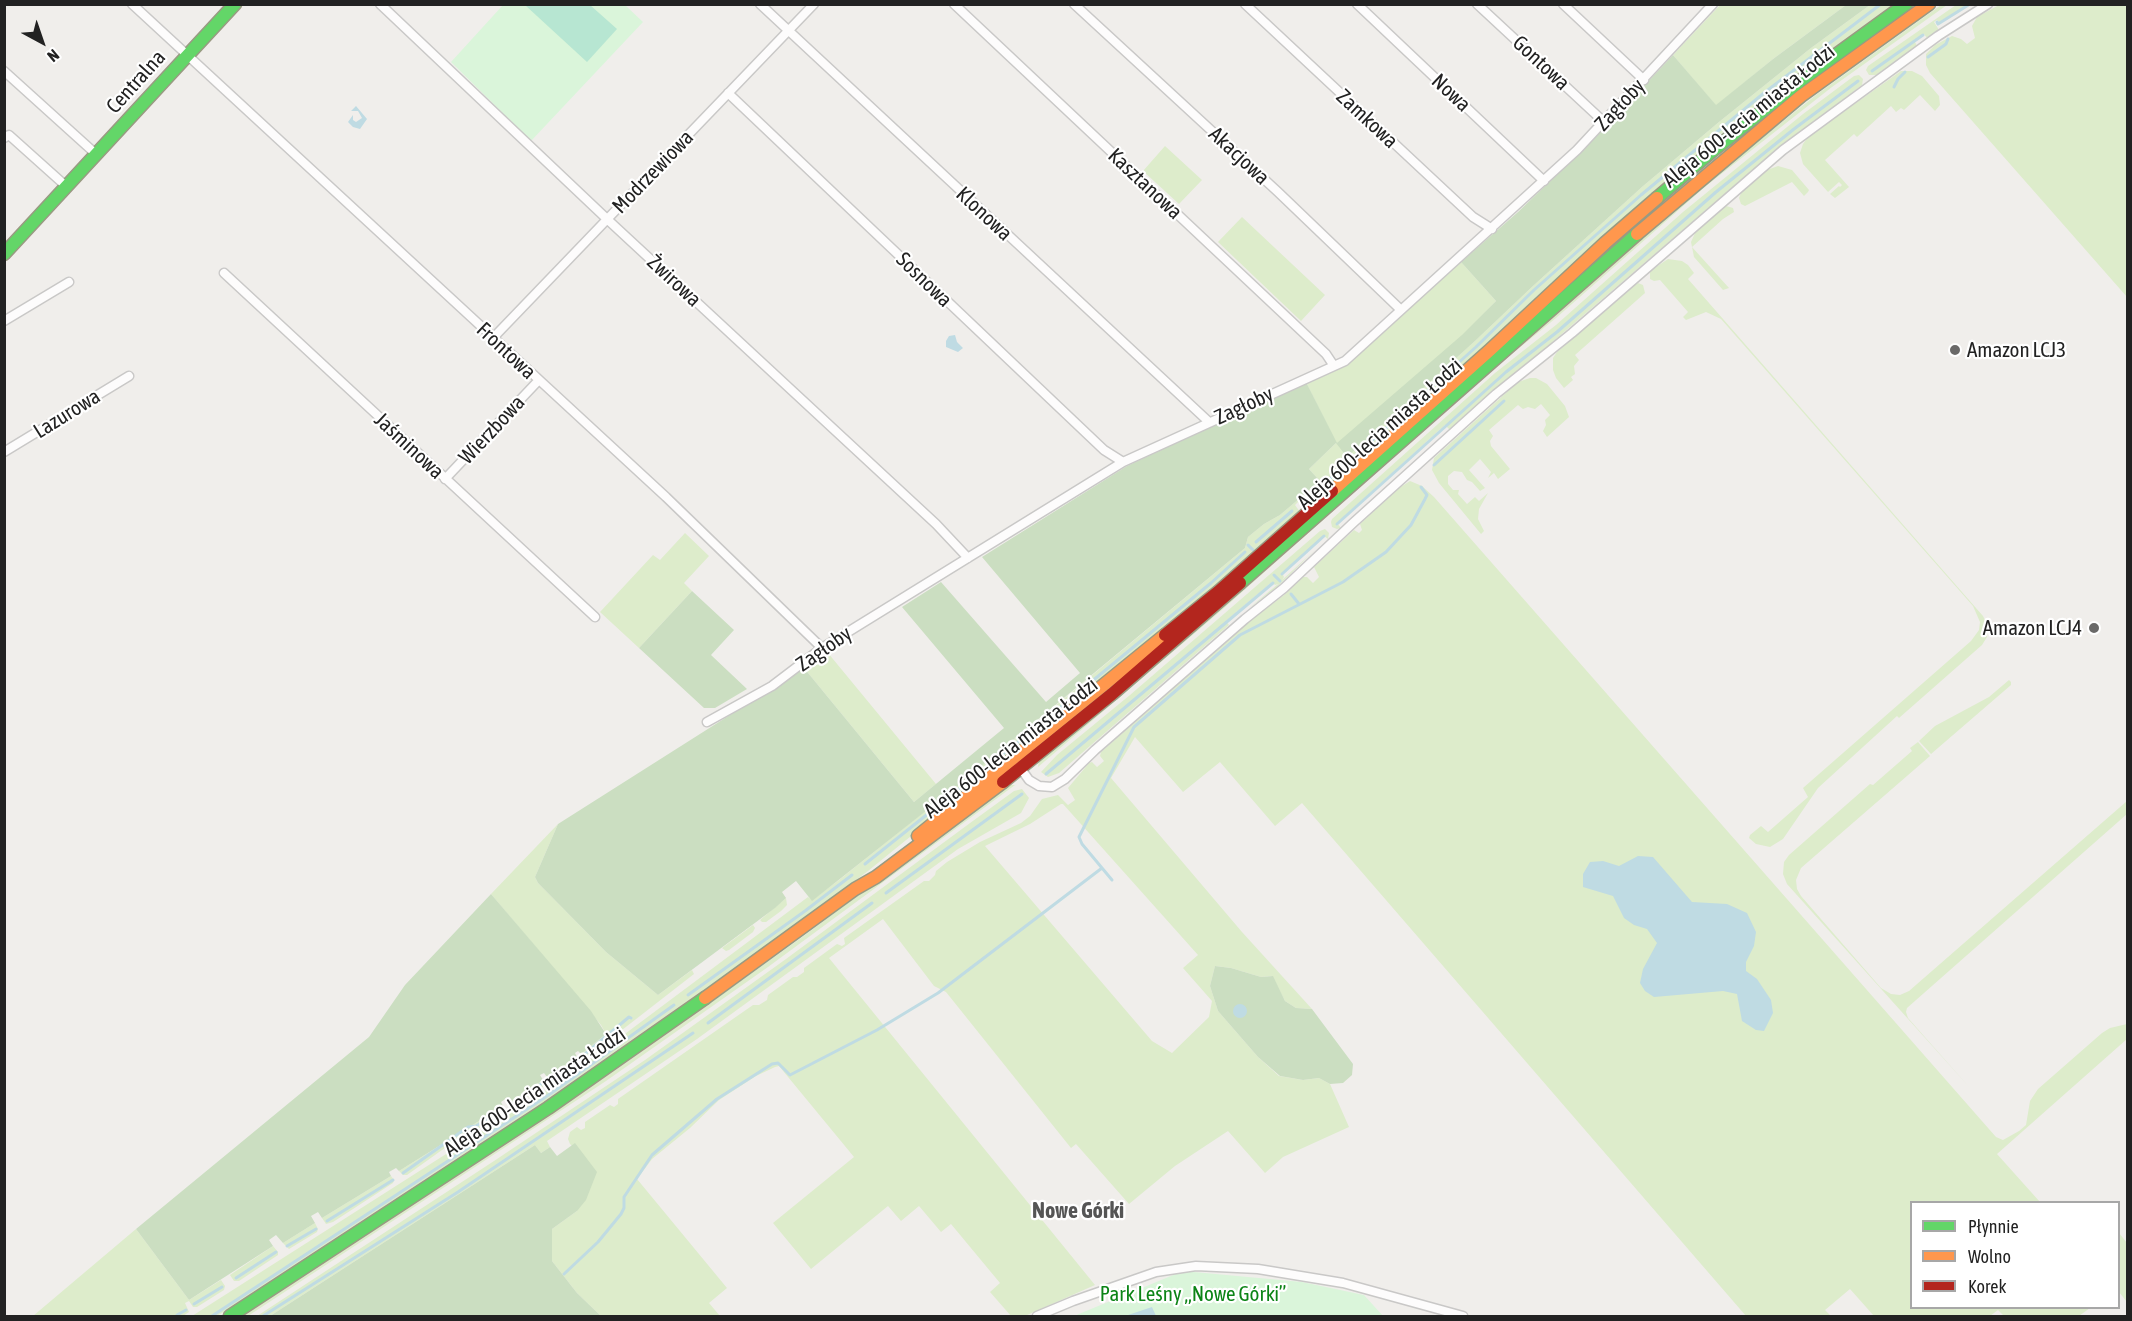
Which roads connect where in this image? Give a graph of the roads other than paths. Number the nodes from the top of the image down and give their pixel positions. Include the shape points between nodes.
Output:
1 (132, 4) edge
2 (235, 4) edge
3 (380, 4) edge
4 (760, 4) edge
5 (814, 4) edge
6 (954, 4) edge
7 (1074, 4) edge
8 (1245, 4) edge
9 (1357, 4) edge
10 (1477, 4) edge
11 (1563, 4) edge
12 (1713, 4) edge
13 (1906, 4) edge
14 (1929, 4) edge
15 (1988, 4) edge
16 (788, 31) junction
17 (188, 55) junction
18 (4, 71) edge
19 (1644, 80) junction
20 (728, 93) junction
21 (1604, 122) junction
22 (4, 138) edge
23 (97, 155) junction
24 (1544, 181) junction
25 (67, 187) junction
26 (608, 220) junction
27 (1492, 229) junction
28 (4, 254) edge
29 (224, 273) dead end
30 (69, 282) dead end
31 (1401, 310) junction
32 (4, 321) edge
33 (492, 339) junction
34 (1334, 366) junction
35 (129, 376) dead end
36 (538, 381) junction
37 (1209, 422) junction
38 (4, 452) edge
39 (1123, 462) junction
40 (445, 479) junction
41 (968, 558) junction
42 (595, 617) dead end
43 (822, 648) junction
44 (708, 722) dead end
45 (1017, 764) junction
46 (230, 1317) edge
47 (1037, 1317) edge
48 (1463, 1317) edge

1 - 17 street, Frontowa
2 - 17 main road, Centralna
3 - 26 street, Żwirowa
4 - 16 street, Klonowa
5 - 16 street, Modrzewiowa
6 - 34 street, Kasztanowa via 1326,354
7 - 31 street, Akacjowa
8 - 27 street, Zamkowa via 1473,217
9 - 24 street, Nowa
10 - 21 street, Gontowa
11 - 19 street
12 - 19 street, Zagłoby
13 - 45 main road, Aleja 600-lecia miasta Łodzi via 1711,152 1218,592
14 - 45 main road, Aleja 600-lecia miasta Łodzi via 1801,96 1681,195 1112,694
15 - 45 street via 1783,150 1488,402 1284,588 1065,779 1052,786 1039,786
16 - 20 street, Modrzewiowa
16 - 37 street, Klonowa
17 - 23 main road, Centralna
17 - 33 street, Frontowa
18 - 23 street
19 - 21 street, Zagłoby
20 - 26 street, Modrzewiowa
20 - 39 street, Sosnowa via 1104,450
21 - 24 street, Zagłoby
22 - 25 street via 9,135
23 - 25 main road, Centralna
24 - 27 street, Zagłoby
25 - 28 main road, Centralna
26 - 33 street, Modrzewiowa
26 - 41 street, Żwirowa
27 - 31 street, Zagłoby
29 - 40 street, Jaśminowa
30 - 32 street
31 - 34 street, Zagłoby via 1345,361
33 - 36 street, Frontowa
34 - 37 street, Zagłoby
35 - 38 street, Lazurowa
36 - 40 street, Wierzbowa
36 - 43 street, Frontowa via 666,497
37 - 39 street, Zagłoby
39 - 41 street, Zagłoby
40 - 42 street, Jaśminowa
41 - 43 street, Zagłoby
43 - 44 street, Zagłoby via 772,686
45 - 46 main road, Aleja 600-lecia miasta Łodzi via 876,877 679,1017
47 - 48 street via 1156,1272 1196,1266 1258,1269 1343,1283

